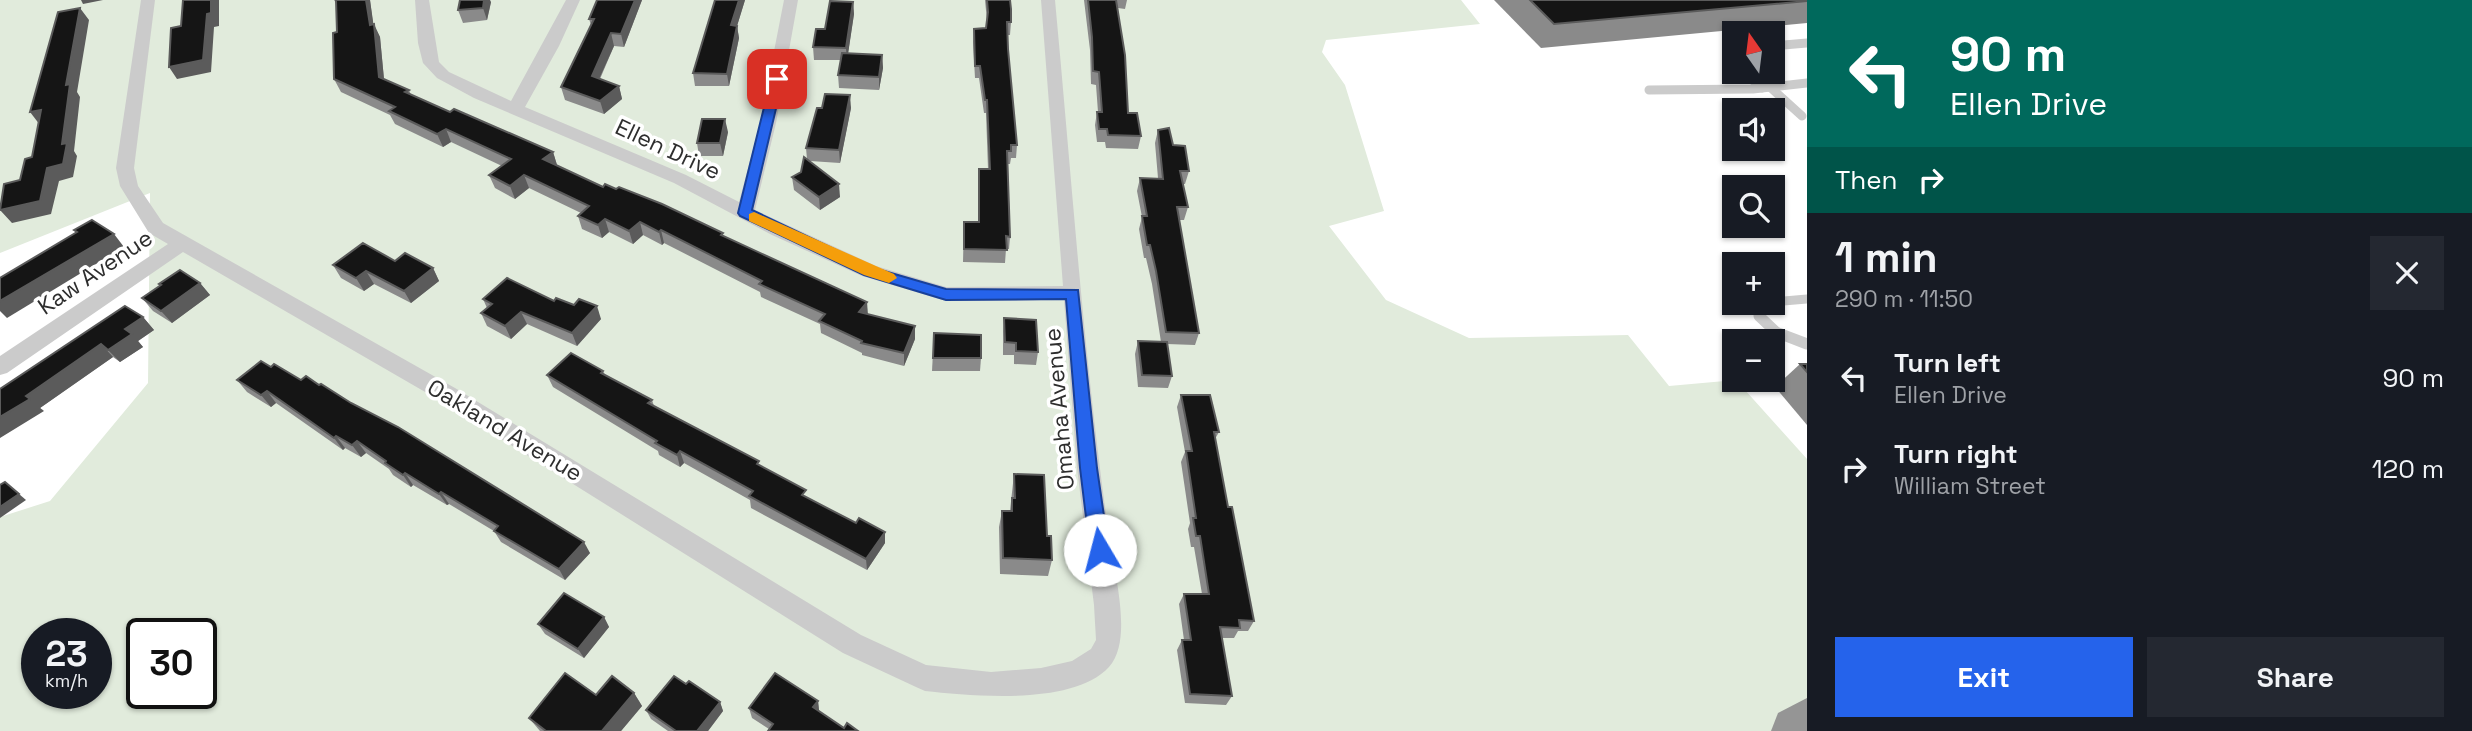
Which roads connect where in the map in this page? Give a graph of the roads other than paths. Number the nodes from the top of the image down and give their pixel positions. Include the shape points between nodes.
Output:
1 (148, 0) edge
2 (422, 0) edge
3 (573, 0) edge
4 (791, 0) edge
5 (1048, 0) edge
6 (1807, 43) edge
7 (1785, 45) edge
8 (1807, 83) edge
9 (1761, 84) edge
10 (1766, 87) junction
11 (1649, 90) dead end
12 (515, 108) junction
13 (1802, 116) dead end
14 (745, 213) junction
15 (183, 243) junction
16 (1073, 293) junction
17 (1807, 299) edge
18 (1785, 301) edge
19 (1759, 315) edge
20 (1807, 344) edge
21 (0, 366) edge
22 (1077, 672) joint
23 (1807, 723) edge
24 (1796, 731) edge

1 - 15 street, Oakland Avenue via 125,169 129,186 156,228
2 - 12 street, Ellen Drive via 431,63 443,75
3 - 12 street
4 - 14 street
5 - 16 street, Omaha Avenue
6 - 7 lane
8 - 10 lane
9 - 10 lane
10 - 11 lane
10 - 13 lane
12 - 14 street, Ellen Drive
14 - 16 street, Ellen Drive via 869,271 946,294
15 - 21 street, Kaw Avenue
15 - 22 street, Oakland Avenue via 447,394 852,644 925,678 991,685 1041,681
16 - 22 street, Omaha Avenue via 1088,468 1110,642 1100,658
17 - 18 lane
19 - 20 lane via 1776,332
23 - 24 highway

